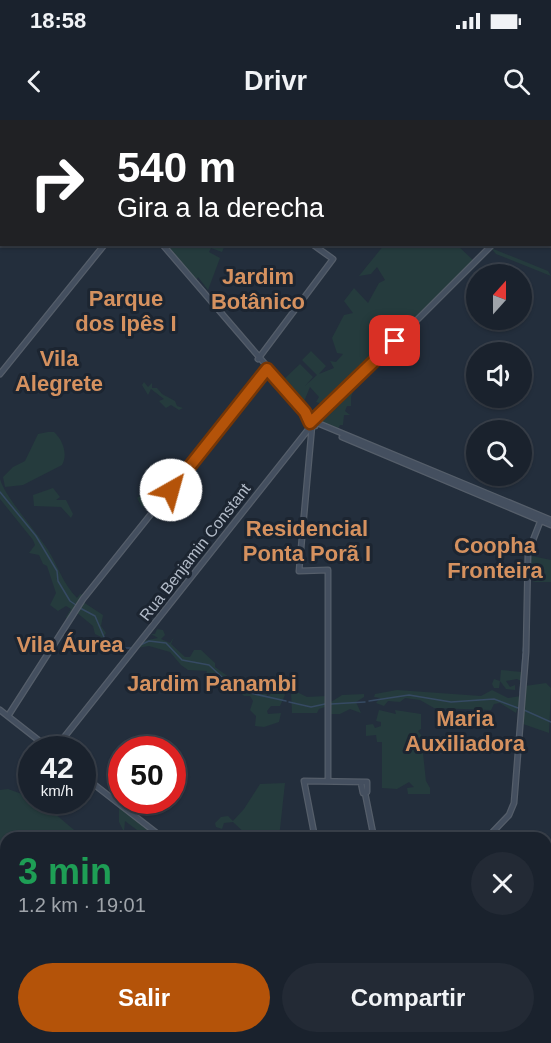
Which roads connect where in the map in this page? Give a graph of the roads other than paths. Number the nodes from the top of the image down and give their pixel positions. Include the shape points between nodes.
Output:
1 (103, 246) edge
2 (164, 246) edge
3 (315, 246) edge
4 (491, 246) edge
5 (258, 359) junction
6 (267, 369) junction
7 (0, 375) edge
8 (313, 425) junction
9 (541, 519) junction
10 (551, 520) edge
11 (551, 525) edge
12 (0, 710) edge
13 (8, 716) junction
14 (34, 736) edge
15 (64, 736) edge
16 (328, 781) junction
17 (361, 783) junction
18 (96, 786) edge
19 (365, 793) junction
20 (155, 832) edge
21 (314, 832) edge
22 (373, 832) edge
23 (493, 832) edge

1 - 7 main road
2 - 5 main road
3 - 5 main road via 333,260
4 - 8 main road, Rua Benjamin Constant
5 - 6 main road
6 - 8 main road
6 - 13 main road via 83,599
8 - 9 main road
8 - 15 main road, Rua Benjamin Constant
8 - 16 main road via 298,571 328,570
9 - 10 main road
9 - 11 main road
9 - 23 main road via 528,561 528,615 513,806
12 - 13 main road
13 - 14 main road
16 - 17 main road
16 - 21 main road via 304,781
17 - 19 main road
17 - 19 main road via 367,782
18 - 20 main road
19 - 22 main road

